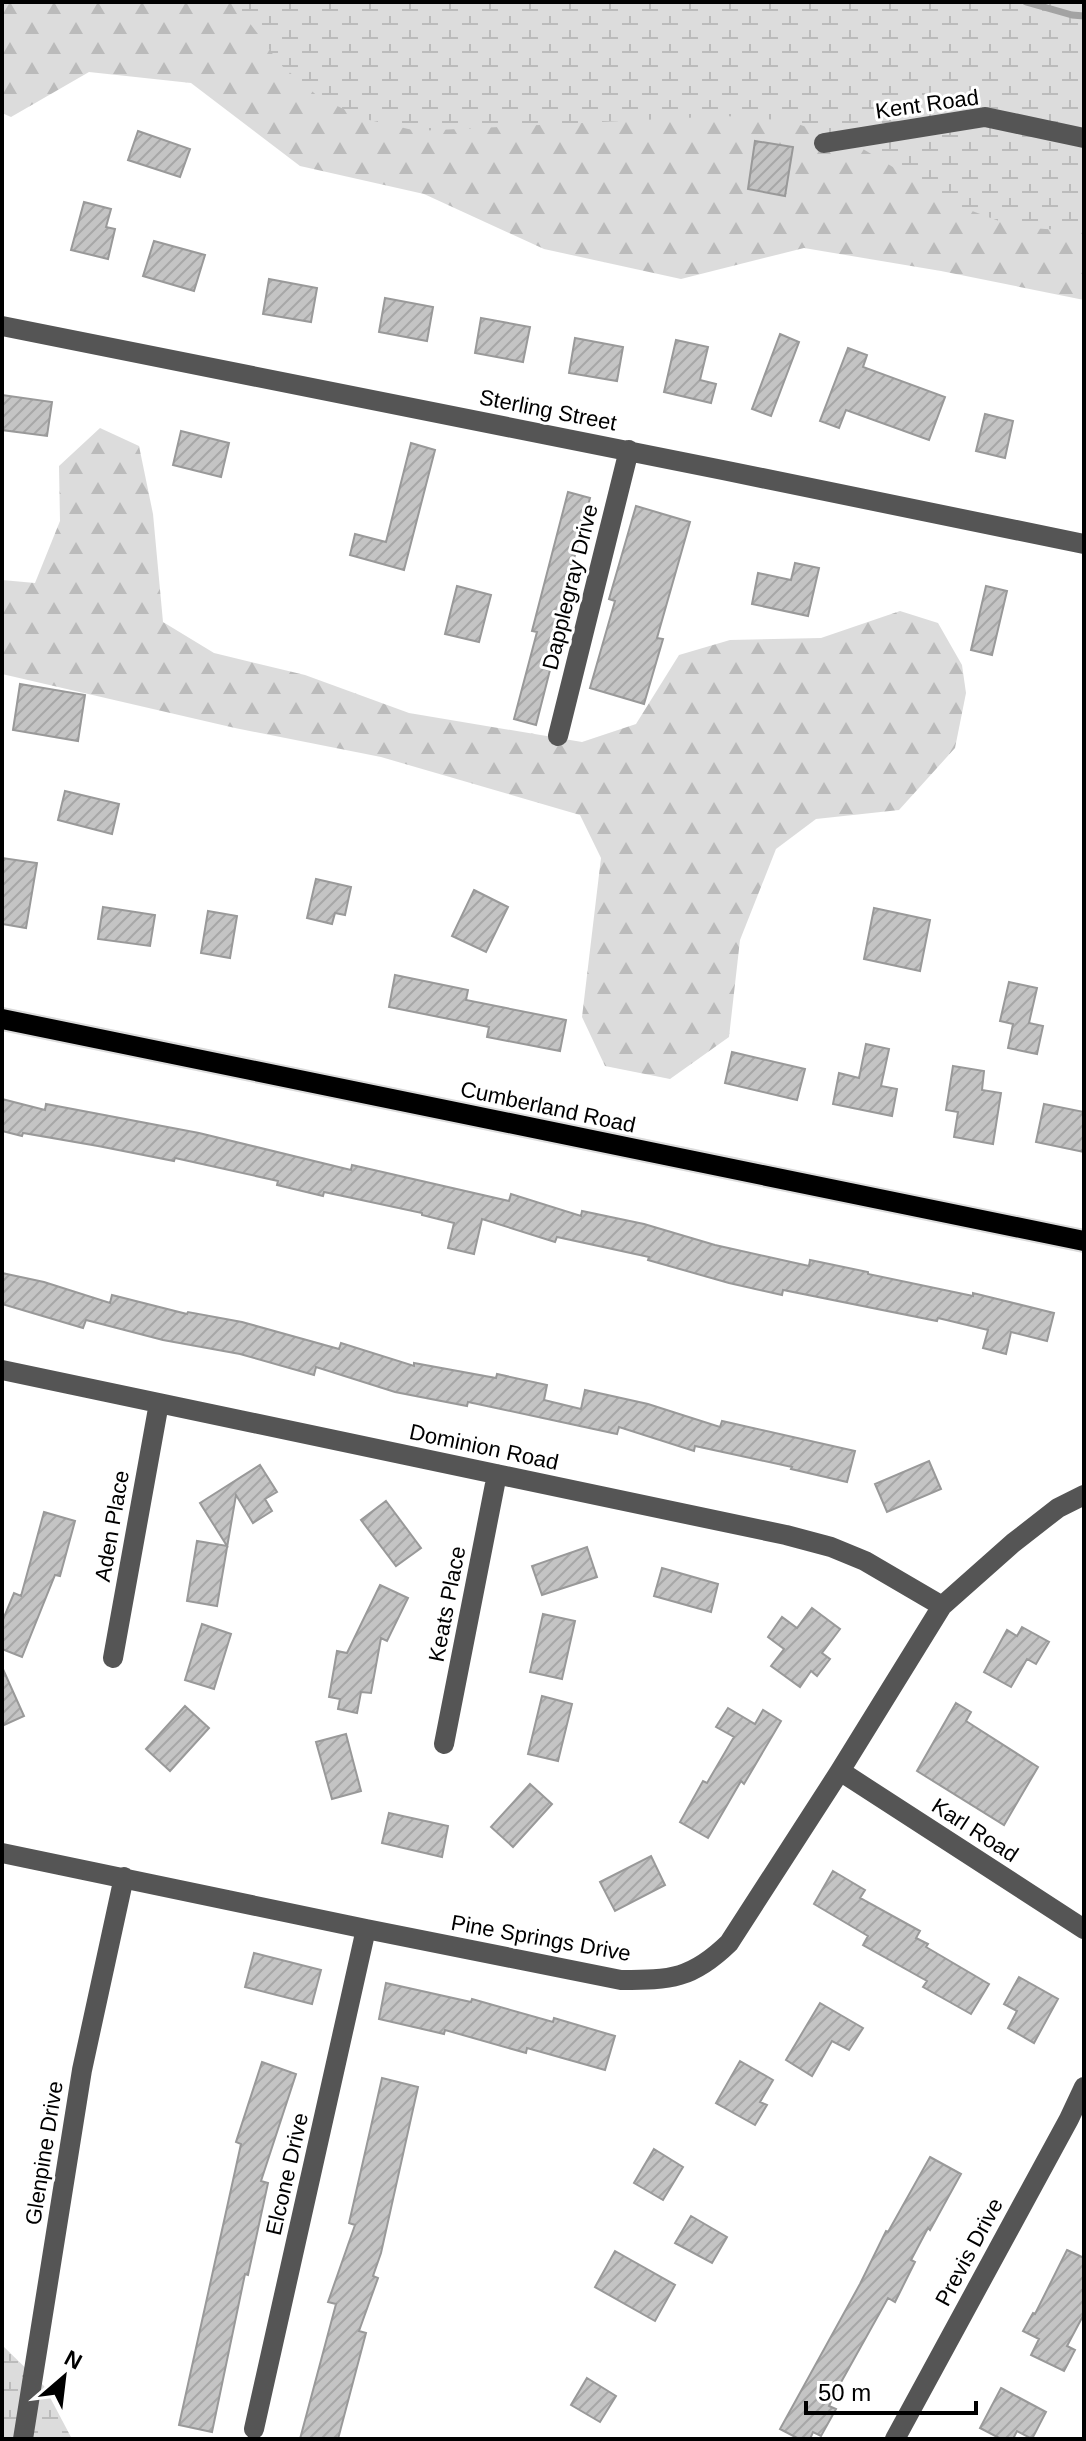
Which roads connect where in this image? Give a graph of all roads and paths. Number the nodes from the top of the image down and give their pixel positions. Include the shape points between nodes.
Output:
1 (1084, 138) edge
2 (824, 143) dead end
3 (2, 326) edge
4 (629, 450) junction
5 (1084, 544) edge
6 (558, 736) dead end
7 (2, 1019) edge
8 (1084, 1241) edge
9 (2, 1370) edge
10 (159, 1403) junction
11 (497, 1474) junction
12 (1084, 1495) edge
13 (942, 1606) junction
14 (113, 1658) dead end
15 (444, 1744) dead end
16 (840, 1771) junction
17 (2, 1853) edge
18 (124, 1877) junction
19 (366, 1929) junction
20 (1084, 1929) edge
21 (1084, 2087) edge
22 (254, 2429) dead end
23 (23, 2439) edge
24 (895, 2439) edge

1 - 2 street, Kent Road via 985,117
3 - 4 street, Sterling Street
4 - 5 street, Sterling Street
4 - 6 street, Dapplegray Drive
7 - 8 main road, Cumberland Road
9 - 10 street, Dominion Road
10 - 11 street, Dominion Road
10 - 14 street, Aden Place
11 - 13 street, Dominion Road via 831,1547
11 - 15 street, Keats Place
12 - 13 street, Pine Springs Drive via 1024,1534
13 - 16 street, Pine Springs Drive
16 - 19 street, Pine Springs Drive via 729,1943 688,1973 662,1980 621,1980
16 - 20 street, Karl Road
17 - 18 street, Pine Springs Drive
18 - 19 street, Pine Springs Drive
18 - 23 street, Glenpine Drive via 82,2070
19 - 22 street, Elcone Drive
21 - 24 street, Previs Drive

